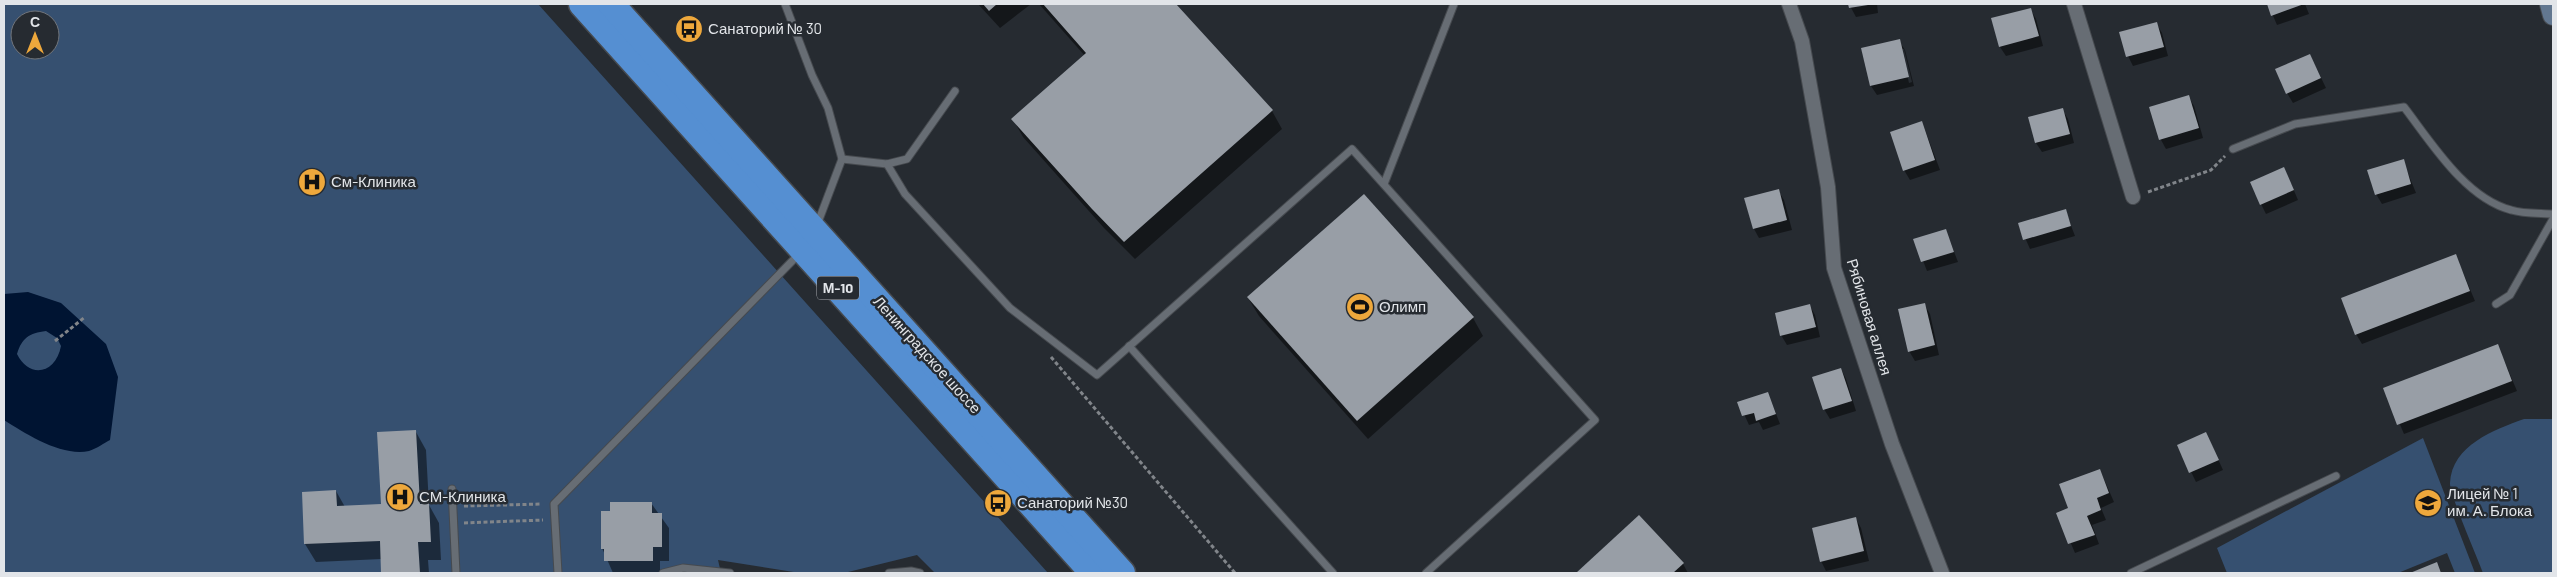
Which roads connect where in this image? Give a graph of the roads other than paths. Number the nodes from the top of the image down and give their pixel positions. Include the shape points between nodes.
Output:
1 (582, 4) edge
2 (611, 4) edge
3 (784, 4) edge
4 (1454, 4) edge
5 (1789, 4) edge
6 (2074, 4) edge
7 (2550, 4) edge
8 (2553, 14) edge
9 (955, 91) dead end
10 (2233, 149) road end
11 (842, 159) junction
12 (888, 164) junction
13 (1384, 184) junction
14 (2133, 197) road end
15 (2553, 214) edge
16 (2553, 219) edge
17 (809, 240) junction
18 (2496, 304) dead end
19 (1129, 346) junction
20 (2336, 476) dead end
21 (452, 489) dead end
22 (456, 573) edge
23 (558, 573) edge
24 (664, 573) edge
25 (730, 573) edge
26 (889, 573) edge
27 (920, 573) edge
28 (1093, 573) edge
29 (1122, 573) edge
30 (1333, 573) edge
31 (1426, 573) edge
32 (1942, 573) edge
33 (2131, 573) edge

1 - 17 highway, Ленинградское шоссе / М-10
2 - 17 highway, Ленинградское шоссе / М-10
3 - 11 lane via 828,108
4 - 13 lane
5 - 32 street, Рябиновая аллея via 1802,41 1828,187 1834,268 1892,444
6 - 14 street
7 - 8 main road
9 - 12 lane via 906,159
10 - 15 lane via 2295,124 2404,107 2456,173 2474,189 2510,210
11 - 12 lane
11 - 17 lane
12 - 19 lane via 905,194 1010,308 1097,375
13 - 19 lane via 1352,149
13 - 31 lane via 1596,420
16 - 18 lane via 2510,295
17 - 23 lane via 554,504
17 - 28 highway, Ленинградское шоссе / М-10
17 - 29 highway, Ленинградское шоссе / М-10
19 - 30 lane
20 - 33 lane
21 - 22 lane
24 - 25 lane via 683,568
26 - 27 lane

